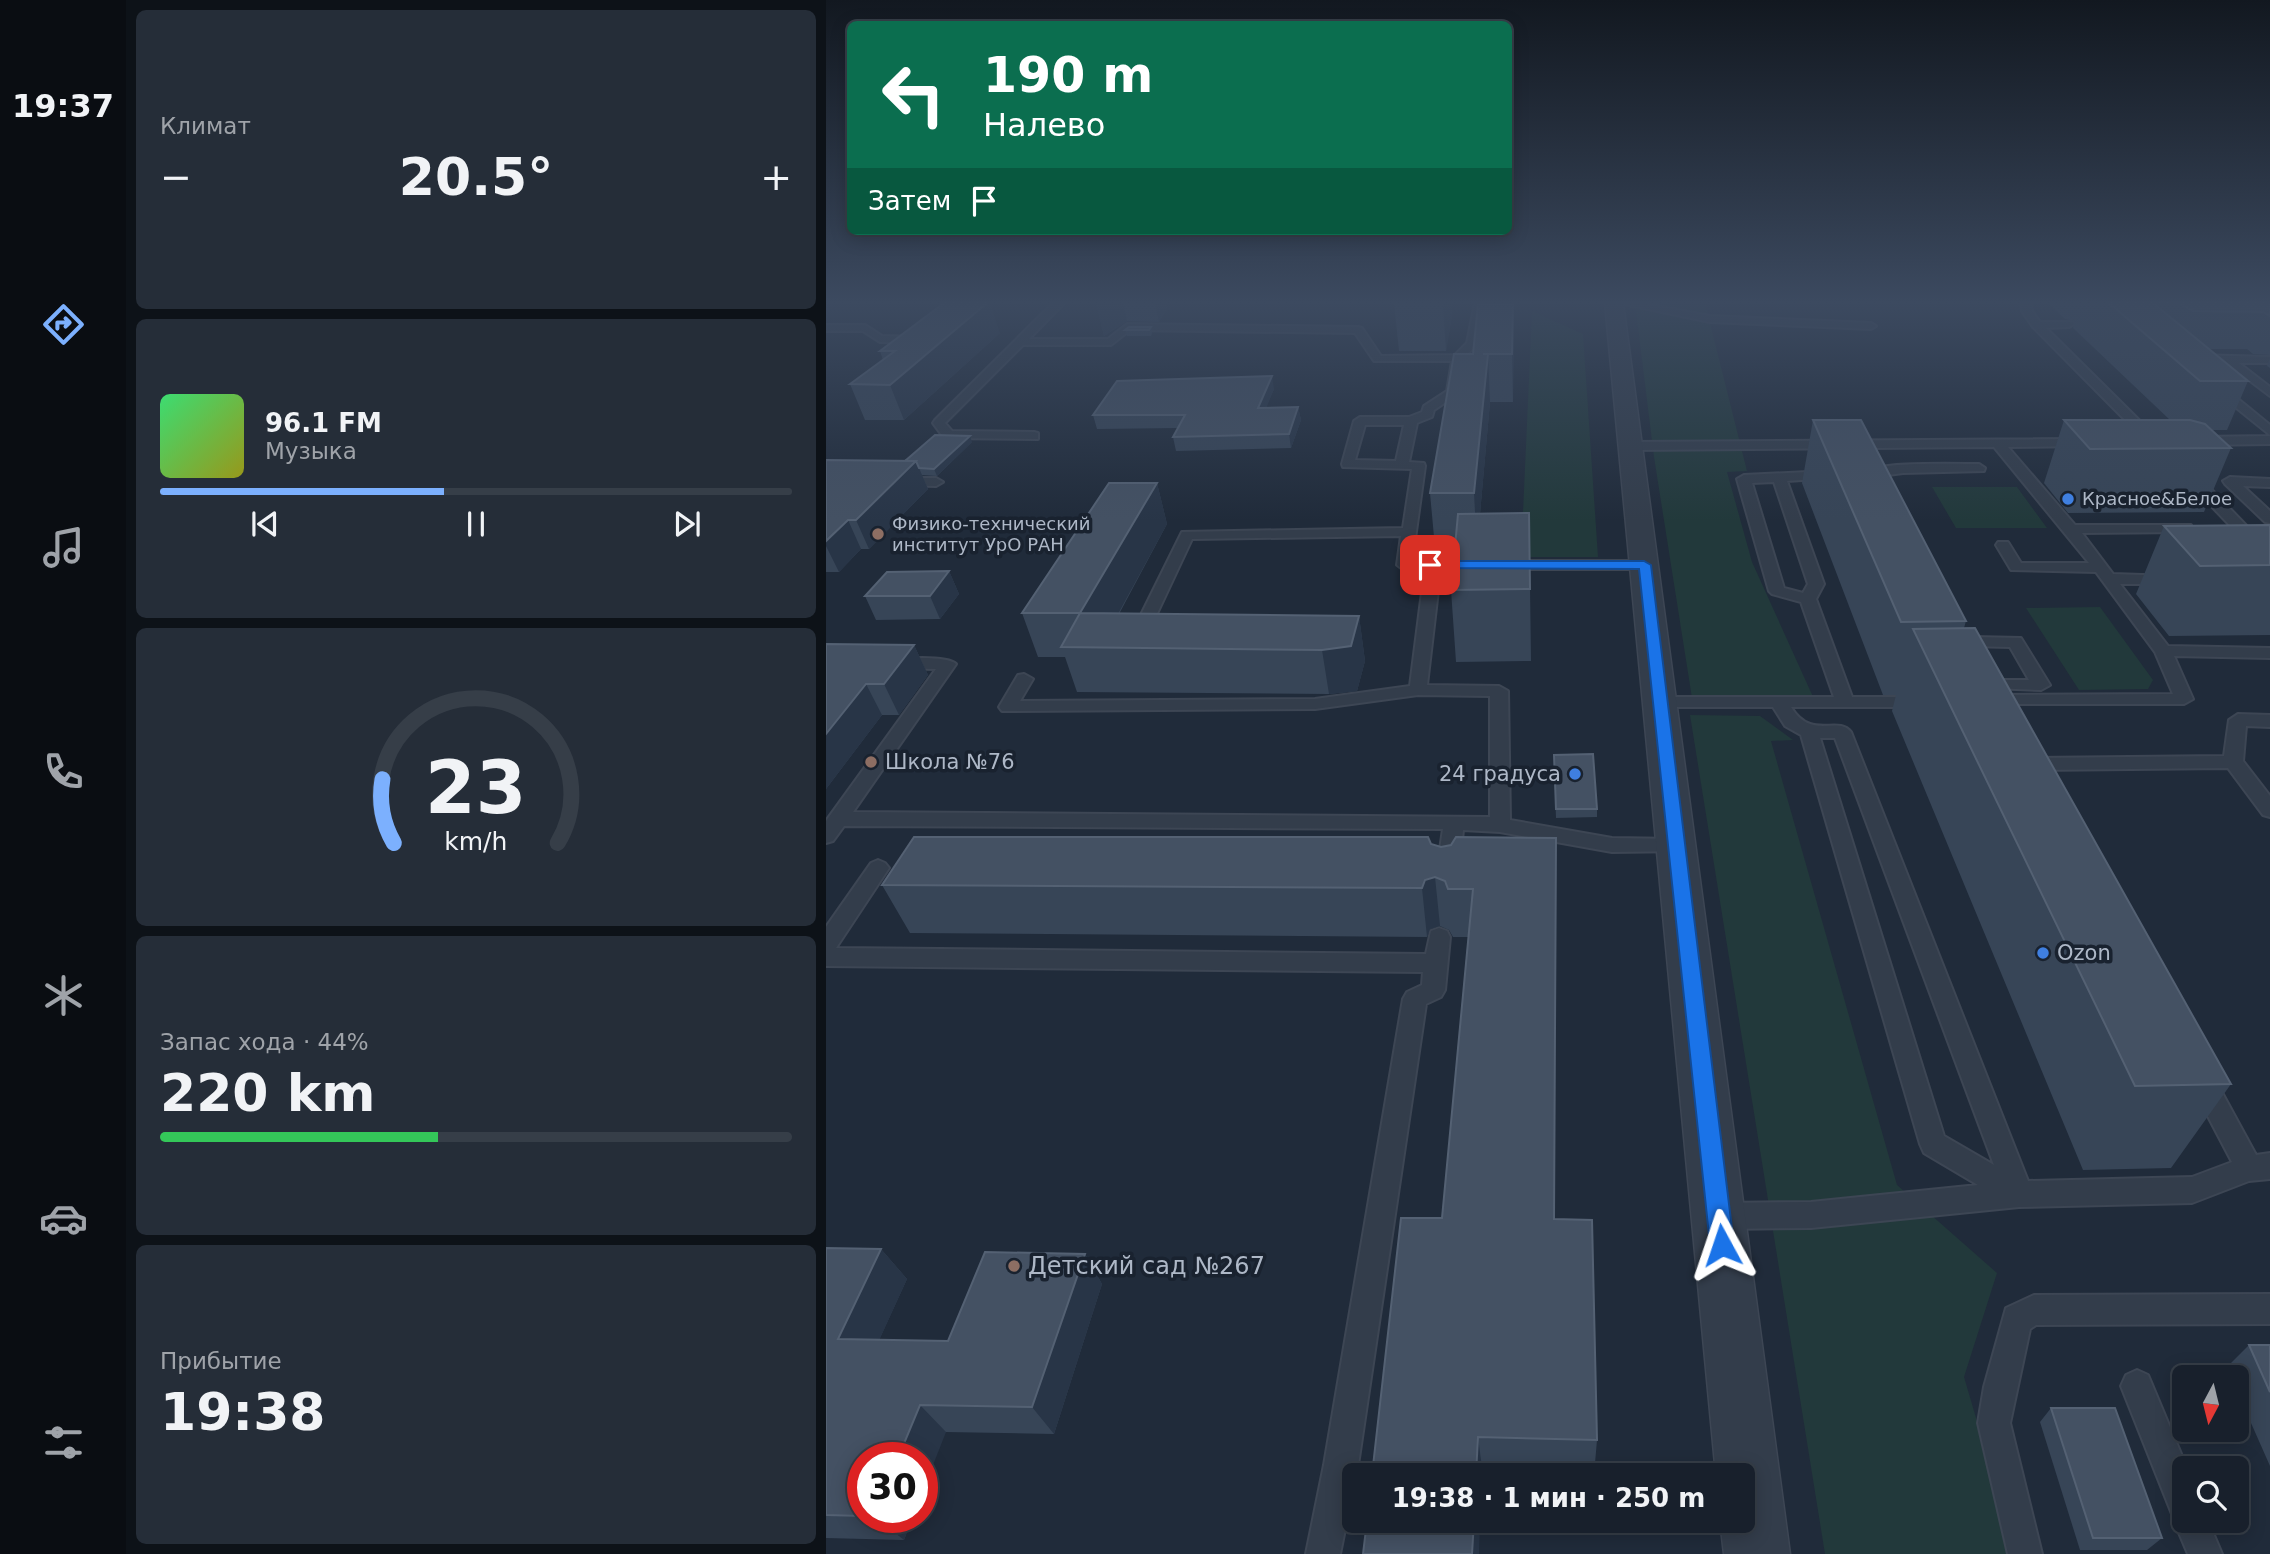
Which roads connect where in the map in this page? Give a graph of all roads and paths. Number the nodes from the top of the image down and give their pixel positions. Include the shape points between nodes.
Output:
1 (987, 376) edge
2 (1455, 376) edge
3 (1623, 376) edge
4 (2094, 376) edge
5 (2204, 376) edge
6 (2248, 376) edge
7 (2270, 393) edge
8 (1412, 421) junction
9 (2270, 431) edge
10 (1034, 436) dead end
11 (2131, 437) edge
12 (2093, 439) edge
13 (1997, 440) junction
14 (2270, 440) edge
15 (2168, 442) junction
16 (1871, 445) junction
17 (1632, 446) junction
18 (1402, 465) junction
19 (1979, 468) dead end
20 (1779, 477) junction
21 (1890, 479) junction
22 (2178, 480) edge
23 (881, 482) edge
24 (936, 482) dead end
25 (2270, 483) edge
26 (2270, 519) edge
27 (2241, 528) junction
28 (2071, 529) junction
29 (1409, 533) junction
30 (2003, 545) dead end
31 (2270, 559) edge
32 (1404, 565) junction
33 (1644, 565) junction
34 (2105, 574) junction
35 (2189, 578) edge
36 (1808, 599) junction
37 (1962, 621) edge
38 (1139, 635) edge
39 (1974, 642) junction
40 (2163, 651) junction
41 (2270, 653) edge
42 (880, 665) edge
43 (1024, 679) dead end
44 (1418, 690) junction
45 (1990, 695) junction
46 (1937, 701) edge
47 (1658, 702) junction
48 (1845, 703) junction
49 (1780, 704) junction
50 (2010, 720) edge
51 (2270, 721) edge
52 (1809, 733) junction
53 (2022, 742) edge
54 (2233, 762) junction
55 (2034, 764) junction
56 (2047, 788) edge
57 (2270, 810) edge
58 (1454, 822) junction
59 (1500, 825) junction
60 (832, 828) edge
61 (1677, 846) junction
62 (878, 868) dead end
63 (1446, 885) edge
64 (826, 945) edge
65 (1438, 950) joint
66 (826, 957) edge
67 (2197, 1070) edge
68 (2259, 1167) edge
69 (2019, 1194) junction
70 (1720, 1216) junction
71 (2270, 1309) edge
72 (2137, 1386) dead end
73 (2172, 1472) edge
74 (2197, 1533) edge
75 (1323, 1554) edge
76 (1757, 1554) edge
77 (2025, 1554) edge
78 (2205, 1554) edge

1 - 10 lane via 939,423 948,435
2 - 8 lane via 1453,393
3 - 17 street
4 - 15 lane
5 - 9 lane
6 - 7 lane
8 - 18 lane
8 - 18 lane via 1360,421 1346,471
11 - 15 lane
12 - 13 lane
13 - 16 lane
13 - 28 lane via 2032,475
14 - 15 lane
16 - 17 lane
16 - 21 lane
17 - 33 street
18 - 29 lane via 1419,466
19 - 21 lane via 1903,469
20 - 21 lane
20 - 36 lane via 1816,583
20 - 36 lane via 1744,479 1777,591
22 - 27 lane via 2201,487
23 - 24 lane
25 - 26 lane via 2230,481
27 - 28 lane
27 - 31 lane
28 - 34 lane
29 - 32 lane
29 - 38 lane via 1187,535
30 - 34 lane via 2016,567
32 - 33 lane
32 - 44 lane via 1431,582
33 - 47 street
34 - 35 lane
34 - 40 lane
36 - 48 lane
37 - 39 lane
39 - 45 lane
39 - 45 lane via 2015,642 2041,685
40 - 41 lane
40 - 45 lane via 2184,699
42 - 60 lane via 948,664
43 - 44 lane via 1008,707 1315,704
44 - 59 lane via 1499,691
45 - 50 lane
46 - 48 lane
47 - 49 lane
47 - 61 street
48 - 49 lane
49 - 52 lane via 1791,722
51 - 54 lane via 2238,720
52 - 69 lane via 1842,732
52 - 69 lane via 1933,1144
53 - 55 lane
54 - 55 lane
54 - 57 lane
55 - 56 lane
58 - 59 lane
58 - 60 lane
58 - 63 lane
59 - 61 lane via 1612,845
61 - 70 street
62 - 64 lane
65 - 66 lane
65 - 75 lane via 1433,990 1415,999
67 - 68 lane
68 - 69 lane via 2192,1190
69 - 70 lane via 1811,1215
70 - 76 street
71 - 77 lane via 2034,1310 2017,1320 1994,1423
72 - 73 lane
74 - 78 lane

